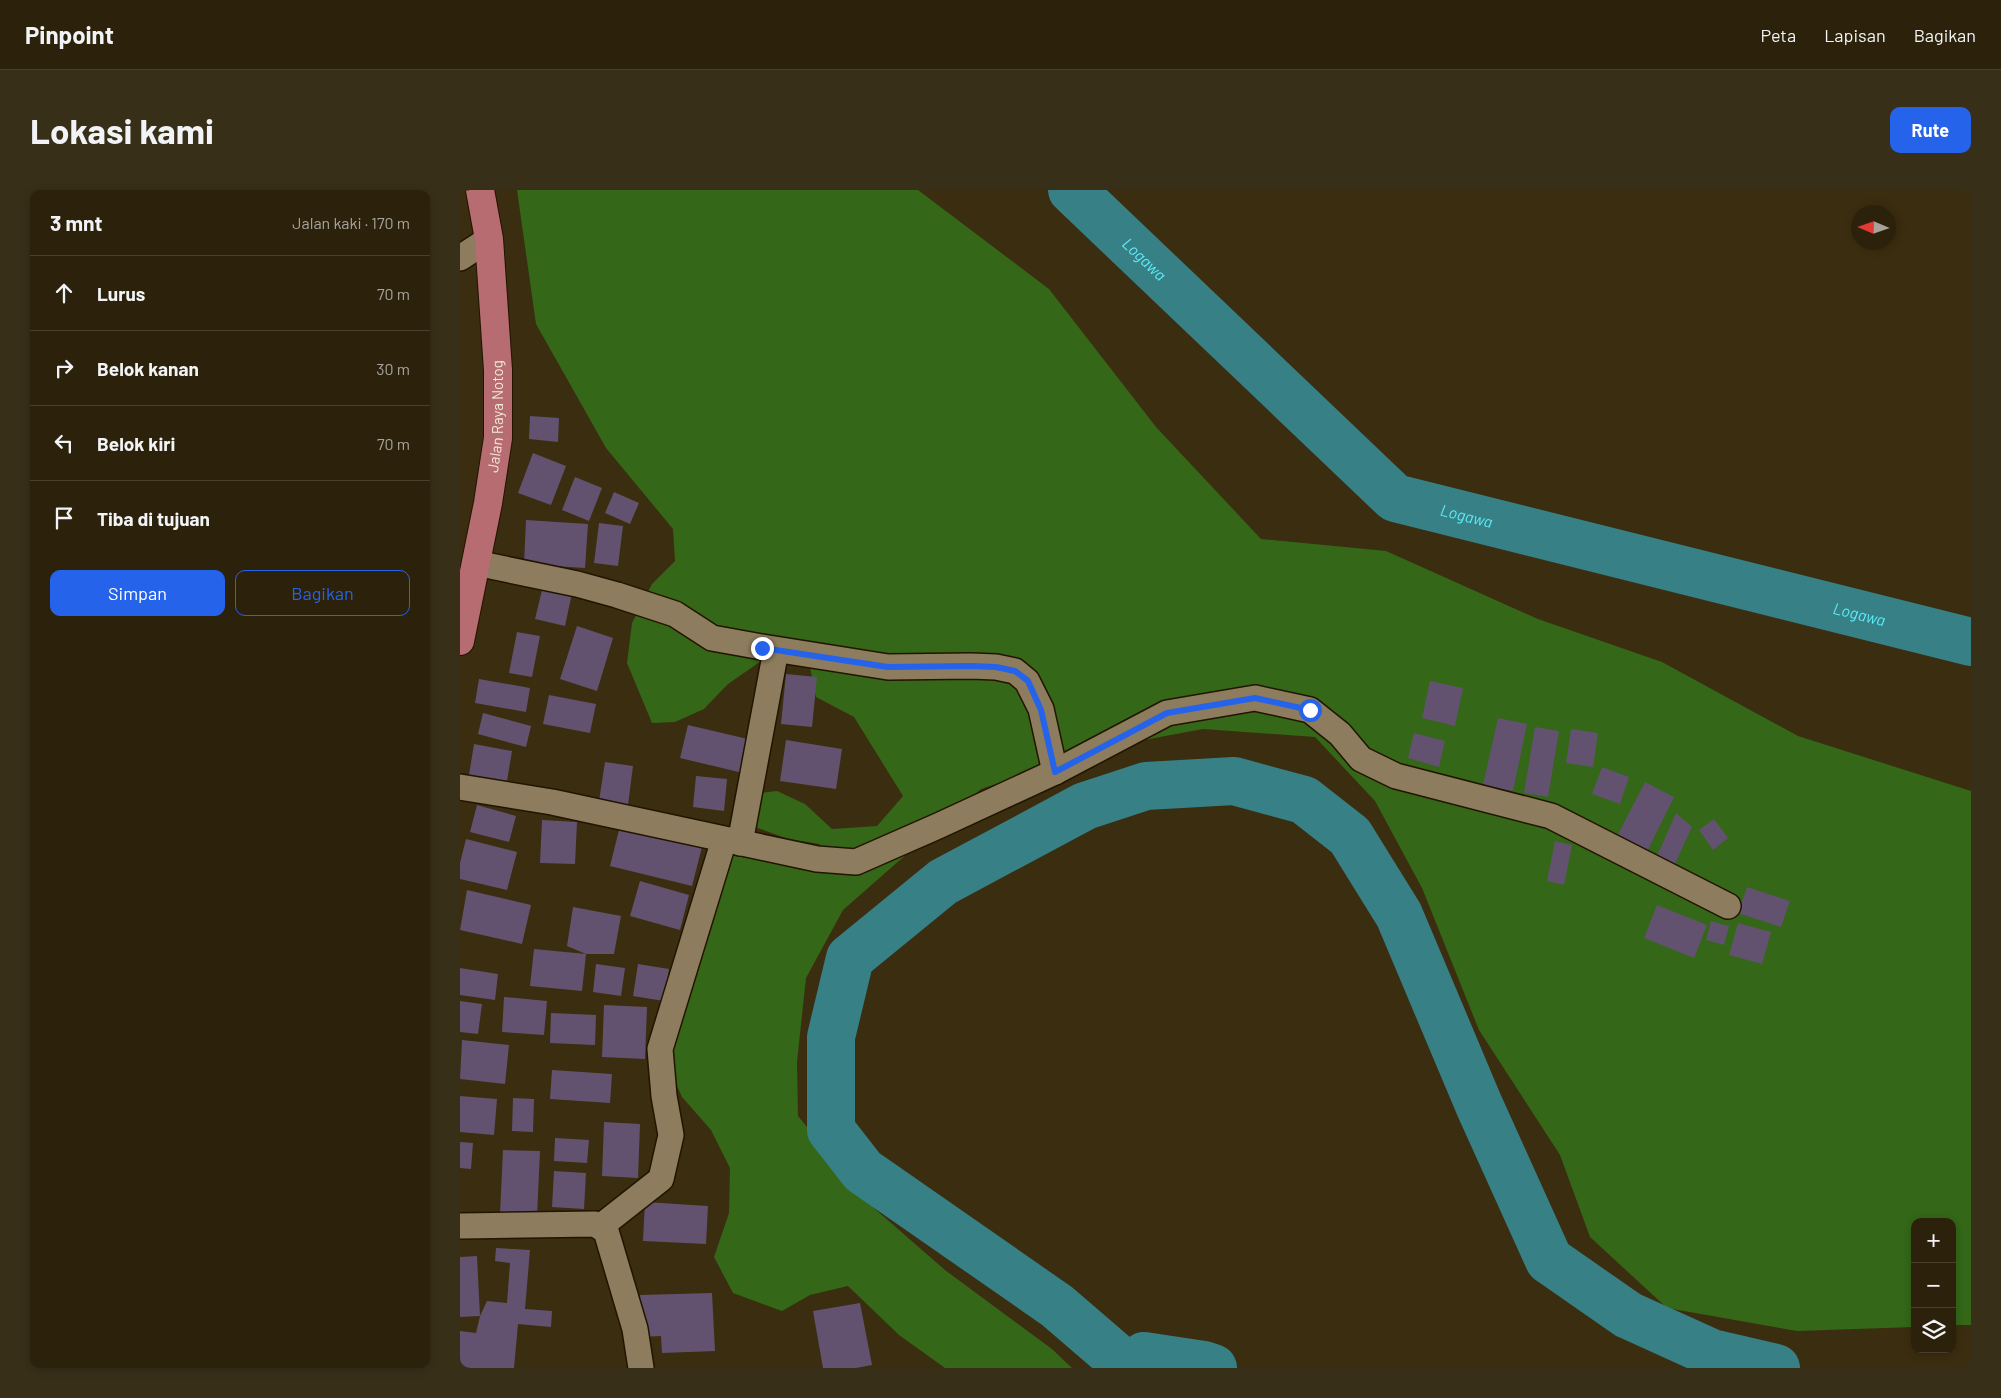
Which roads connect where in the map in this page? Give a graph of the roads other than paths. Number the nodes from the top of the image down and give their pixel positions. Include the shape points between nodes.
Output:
1 (480, 190) edge
2 (489, 239) junction
3 (460, 258) edge
4 (476, 563) junction
5 (460, 641) edge
6 (776, 650) junction
7 (1055, 772) junction
8 (460, 787) edge
9 (732, 842) junction
10 (1728, 906) dead end
11 (460, 1226) edge
12 (600, 1227) junction
13 (641, 1368) edge

1 - 2 highway, Jalan Raya Notog
2 - 3 street
2 - 4 highway, Jalan Raya Notog via 498,370 498,438
4 - 5 highway, Jalan Raya Notog
4 - 6 street via 617,595 675,614 712,638
6 - 7 street via 888,667 971,666 1015,671 1028,681 1041,710
6 - 9 street
7 - 9 street via 856,862 817,859
7 - 10 street via 1167,713 1255,698 1310,710 1340,734 1360,760 1396,776 1551,816
8 - 9 street via 552,802
9 - 12 street via 660,1049 671,1135 660,1178
11 - 12 street via 595,1224
12 - 13 street via 606,1232 632,1320

